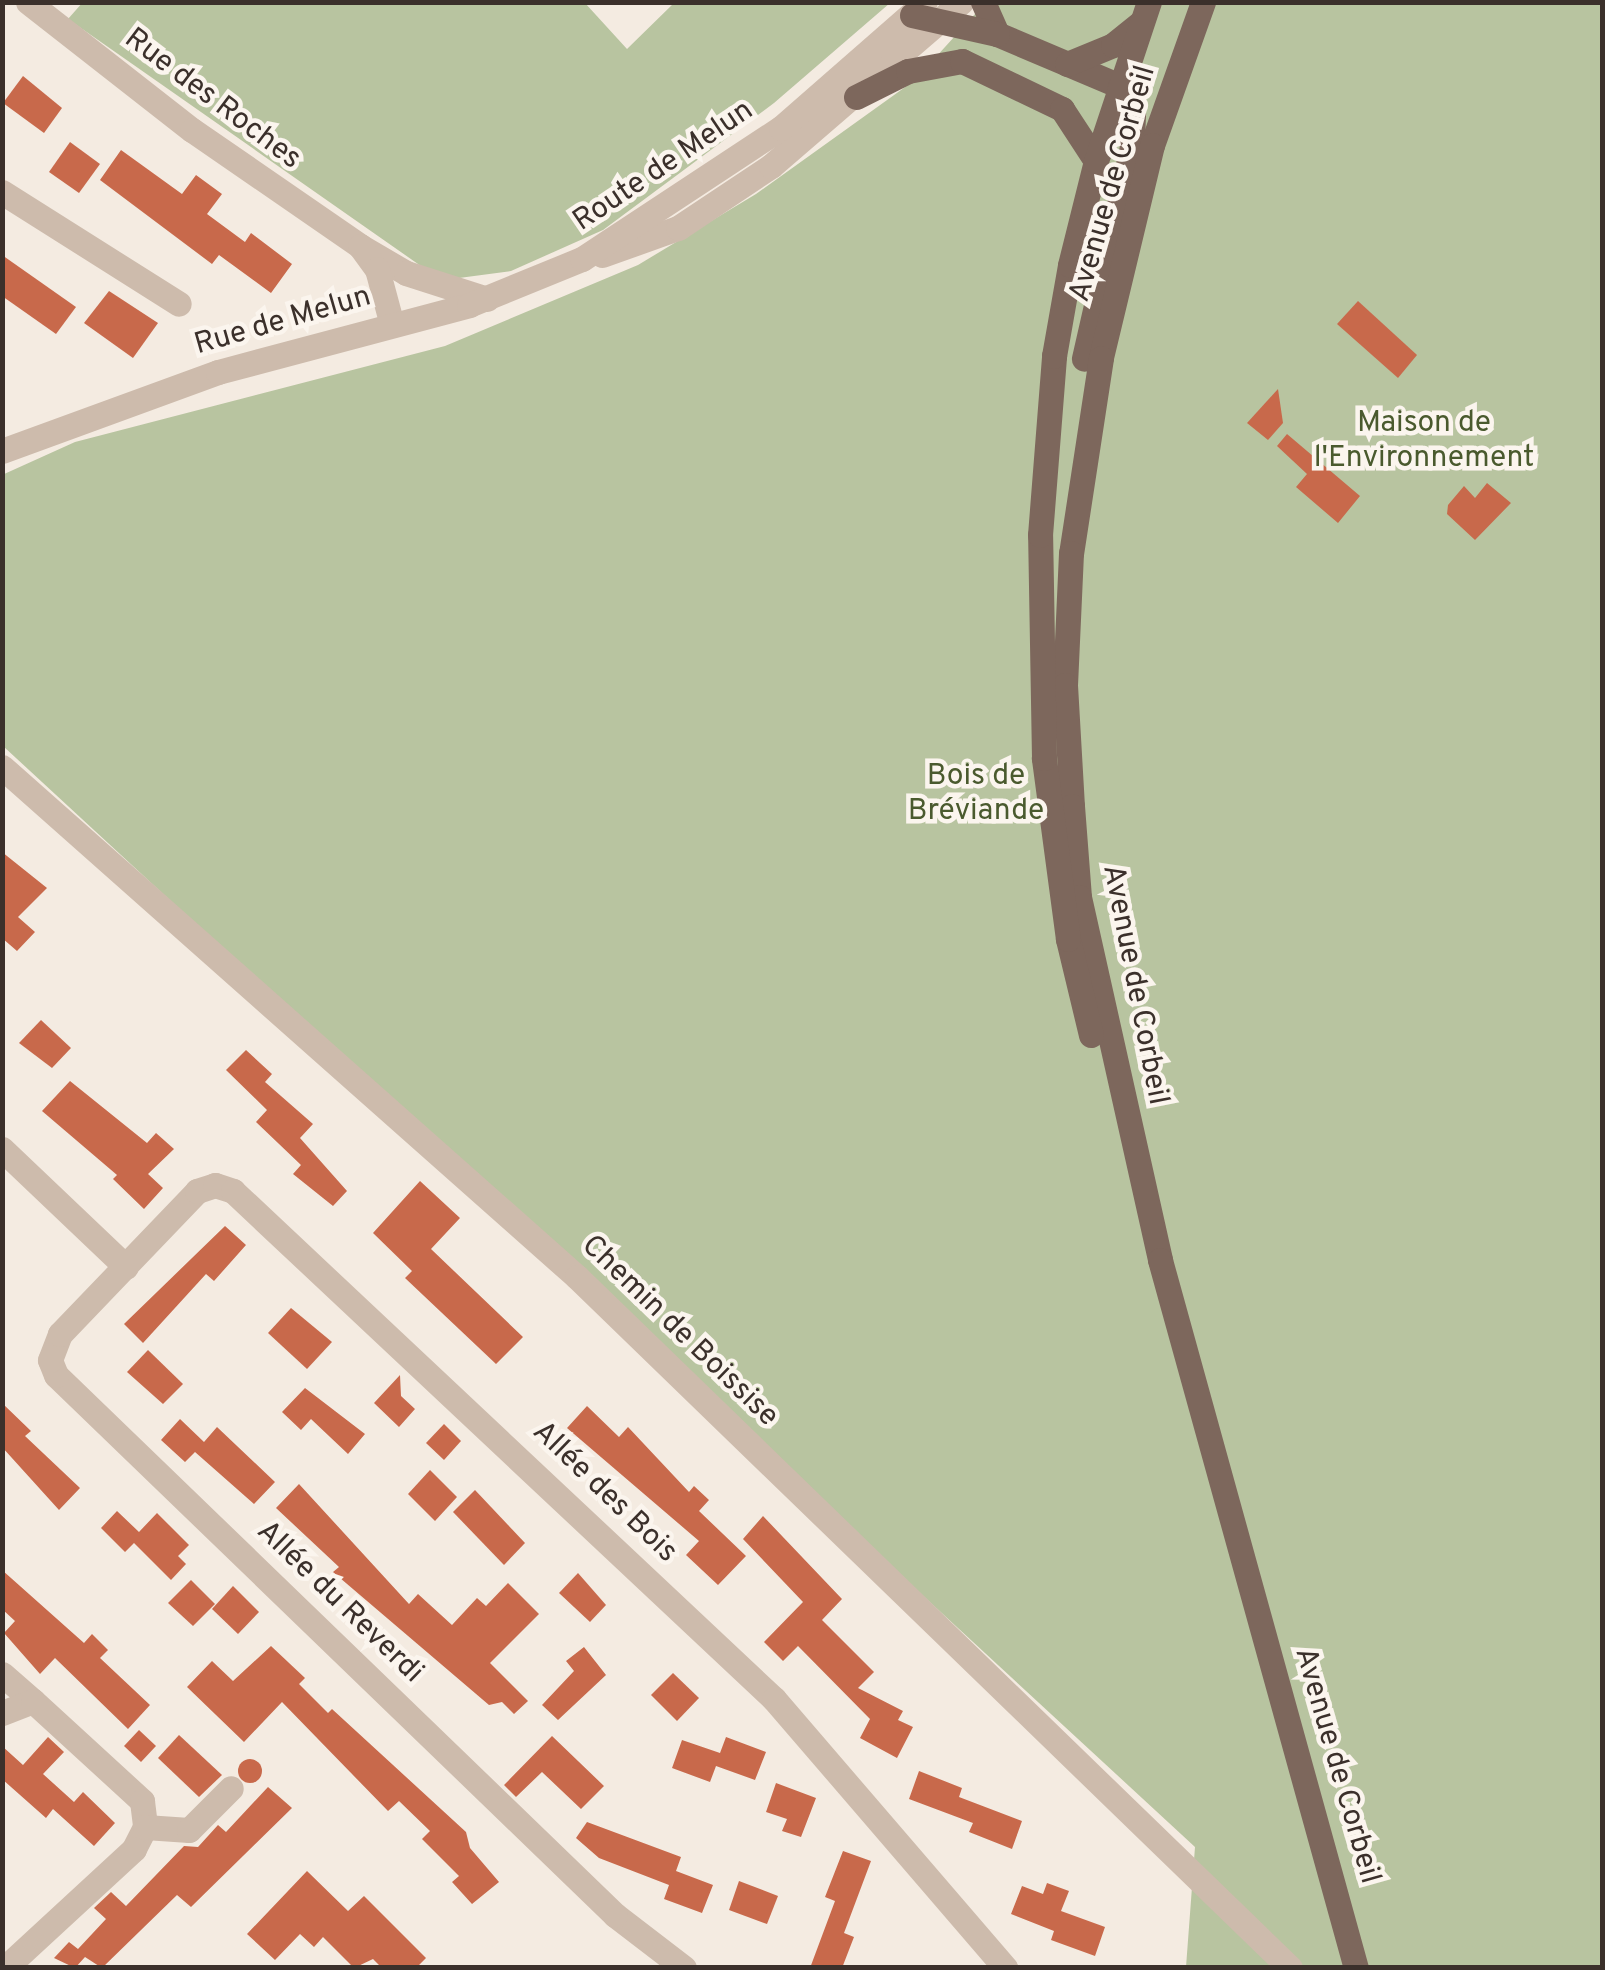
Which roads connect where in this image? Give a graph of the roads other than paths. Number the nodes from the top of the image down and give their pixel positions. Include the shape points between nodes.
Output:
1 (28, 2) edge
2 (961, 2) edge
3 (982, 2) edge
4 (1203, 2) edge
5 (931, 9) edge
6 (1145, 12) edge
7 (997, 34) junction
8 (962, 60) junction
9 (1067, 64) junction
10 (1120, 86) junction
11 (1172, 87) junction
12 (856, 98) junction
13 (1062, 108) junction
14 (1133, 114) junction
15 (1107, 126) junction
16 (1096, 161) junction
17 (2, 192) edge
18 (360, 246) junction
19 (582, 259) junction
20 (406, 273) junction
21 (487, 300) junction
22 (179, 304) dead end
23 (432, 314) junction
24 (392, 325) junction
25 (2, 450) edge
26 (1071, 553) junction
27 (2, 767) edge
28 (2, 1150) edge
29 (1160, 1260) junction
30 (126, 1267) junction
31 (2, 1674) edge
32 (33, 1701) junction
33 (2, 1713) edge
34 (231, 1788) dead end
35 (145, 1827) junction
36 (684, 1967) edge
37 (5, 1968) edge
38 (1005, 1968) edge
39 (1290, 1968) edge
40 (1356, 1968) edge

1 - 18 street, Rue des Roches via 192,130
2 - 5 street
3 - 7 main road
4 - 11 main road, Avenue de Corbeil
5 - 7 main road
5 - 8 main road
5 - 12 street, Route de Melun
5 - 19 street, Route de Melun via 781,128
6 - 9 main road via 1113,46
6 - 10 main road
7 - 9 main road
8 - 12 main road via 908,71
8 - 13 main road
9 - 10 main road
10 - 14 main road
10 - 15 main road
11 - 14 main road
11 - 26 main road, Avenue de Corbeil via 1101,358
12 - 19 street, Route de Melun via 772,166 678,228
13 - 15 main road
13 - 16 main road
14 - 15 main road
14 - 26 main road via 1132,147 1080,383
15 - 16 main road
16 - 29 main road via 1054,356 1040,535 1044,758 1068,939 1102,1077
17 - 22 street
18 - 20 street, Rue des Roches
18 - 24 street, Rue des Roches via 377,269
19 - 21 street, Rue de Melun
20 - 21 street, Rue des Roches
20 - 23 street, Rue des Roches
21 - 23 street, Rue de Melun
23 - 24 street, Rue de Melun
24 - 25 street, Rue de Melun via 218,372
26 - 29 main road, Avenue de Corbeil via 1065,684 1080,897
27 - 39 street, Chemin de Boissise via 577,1277
28 - 30 street
29 - 40 main road, Avenue de Corbeil
30 - 36 street, Allée du Reverdi via 60,1334 50,1360 56,1375 615,1915
30 - 38 street, Allée des Bois via 197,1190 215,1185 233,1192 774,1699
31 - 32 street
32 - 33 street
32 - 35 street via 142,1802
34 - 35 street via 190,1830
35 - 37 street via 134,1849

